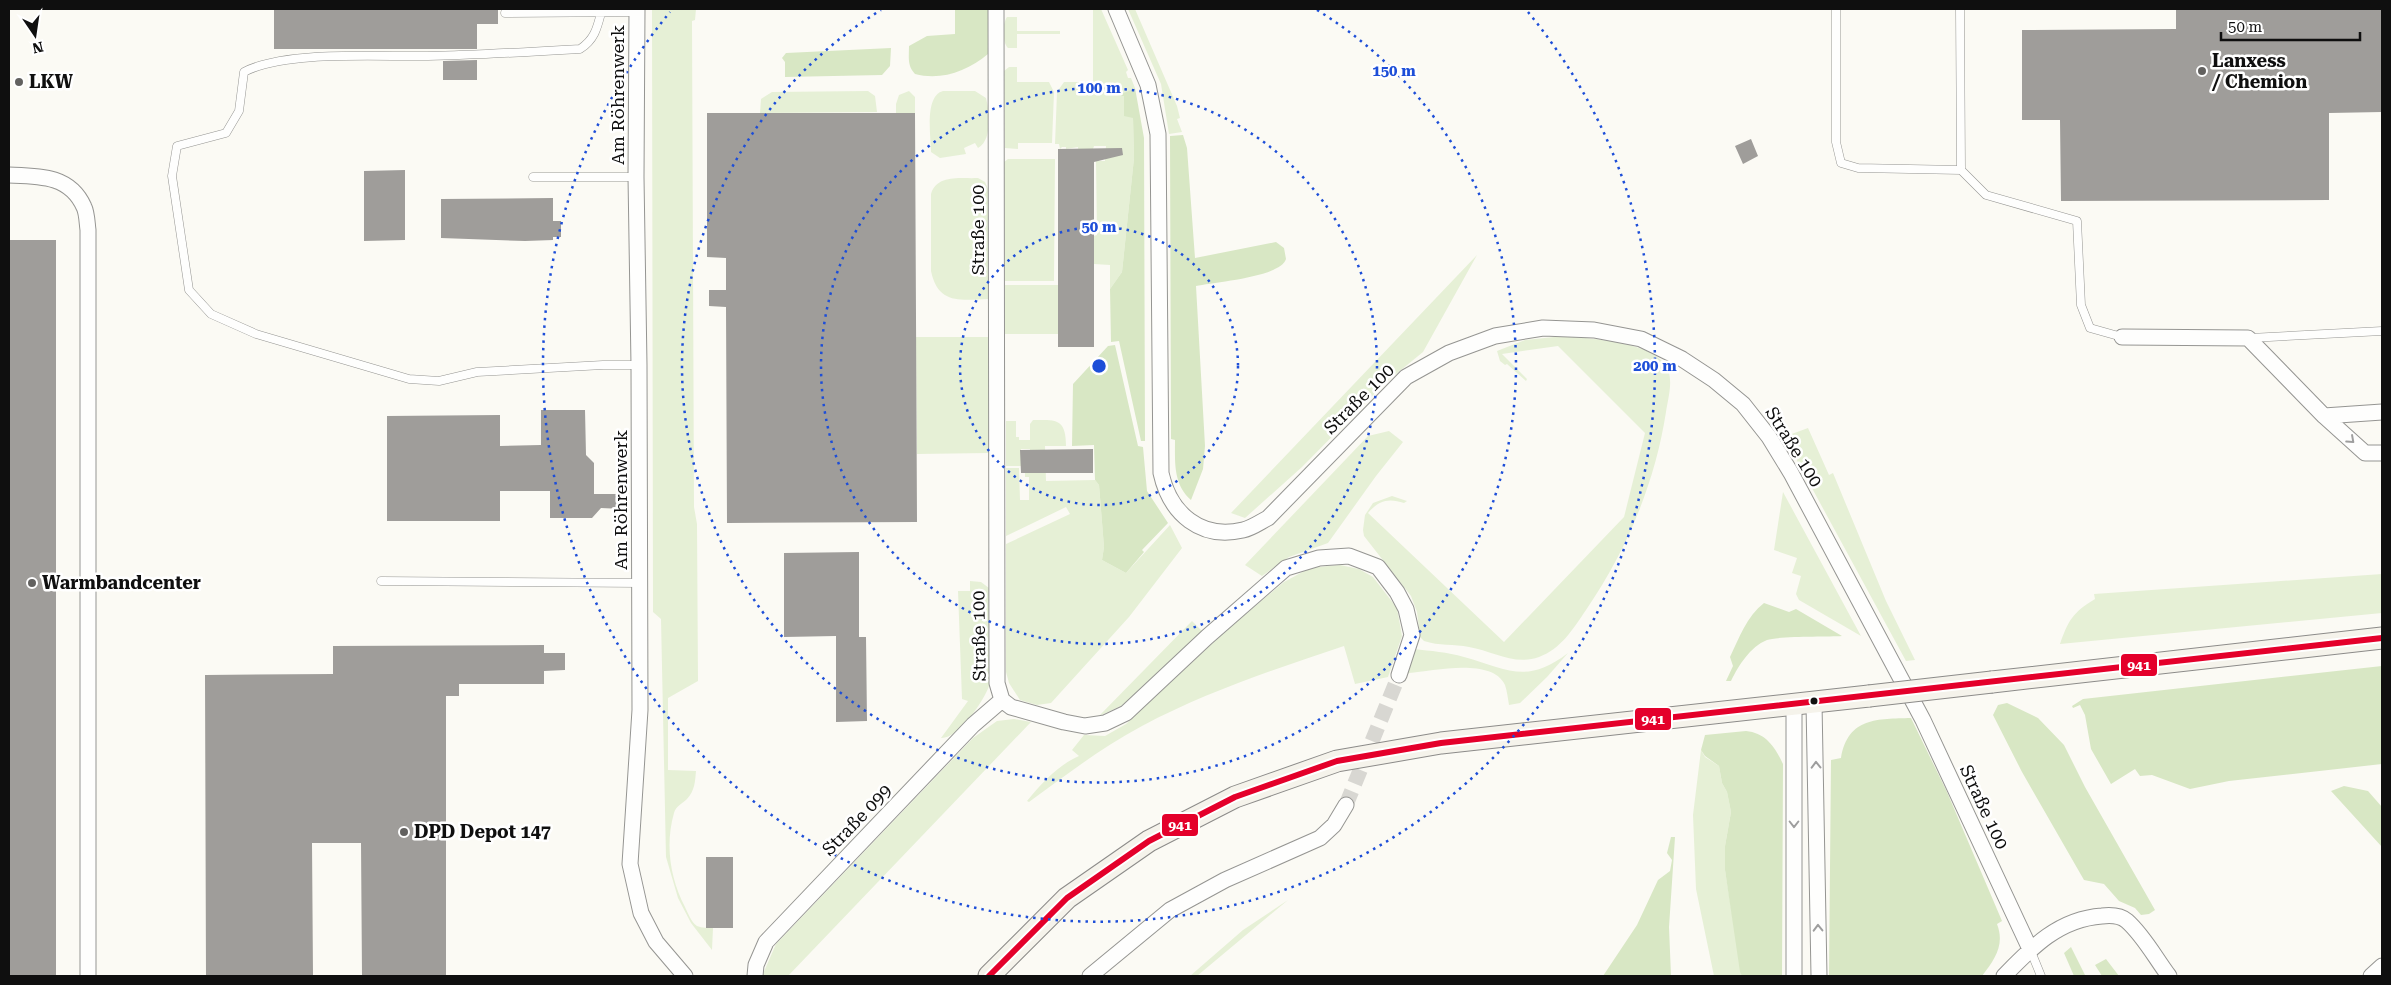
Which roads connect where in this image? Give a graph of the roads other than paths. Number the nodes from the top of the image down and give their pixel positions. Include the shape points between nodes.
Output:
1 (996, 9) edge
2 (1116, 9) edge
3 (1836, 9) edge
4 (1960, 9) edge
5 (637, 11) edge
6 (505, 13) dead end
7 (601, 13) junction
8 (1961, 170) junction
9 (9, 175) edge
10 (533, 177) dead end
11 (636, 177) junction
12 (2382, 331) edge
13 (2122, 337) joint
14 (2248, 338) junction
15 (639, 365) junction
16 (2382, 412) edge
17 (2324, 416) junction
18 (2382, 453) edge
19 (380, 581) dead end
20 (641, 583) junction
21 (2382, 638) edge
22 (1399, 674) tunnel mouth
23 (1002, 700) junction
24 (1804, 704) junction
25 (1346, 805) tunnel mouth
26 (2030, 949) junction
27 (2382, 966) edge
28 (88, 976) edge
29 (685, 976) edge
30 (755, 976) edge
31 (988, 976) edge
32 (1090, 976) edge
33 (1794, 976) edge
34 (1819, 976) edge
35 (2004, 976) edge
36 (2041, 976) edge
37 (2169, 976) edge
38 (2372, 976) edge

1 - 23 street, Straße 100 via 997,683
2 - 26 street, Straße 100 via 1148,85 1158,134 1161,473 1165,491 1177,512 1199,526 1223,533 1245,530 1268,518 1406,377 1449,353 1495,336 1543,328 1594,330 1641,339 1682,359 1743,404 1770,437 1923,720
3 - 8 lane via 1836,142 1840,163 1858,168
4 - 8 lane
5 - 7 lane
5 - 11 street, Am Röhrenwerk
6 - 7 lane
7 - 15 lane via 596,32 580,49 476,55 307,58 257,66 244,72 239,111 226,133 177,146 172,176 189,290 211,314 256,334 409,379 439,381 477,372
8 - 13 lane via 1986,195 2078,222 2081,305 2090,328
9 - 28 street via 42,176 70,186 85,208 88,230
10 - 11 lane
11 - 15 street, Am Röhrenwerk
12 - 14 lane
13 - 14 street
14 - 17 street
15 - 20 street, Am Röhrenwerk
16 - 17 street
17 -> 18 street via 2365,453
19 - 20 lane
20 - 29 street, Am Röhrenwerk via 640,710 630,864 641,913 656,942
21 - 24 main road, bridge
22 - 23 street, Straße 100 via 1412,635 1406,609 1378,567 1349,556 1319,558 1286,568 1126,713 1105,723 1085,726 1064,722 1011,706
23 - 30 street, Straße 099 via 967,732 766,942
24 - 31 main road via 1442,743 1337,761 1235,797 1149,841 1067,898
24 -> 33 street
34 -> 24 street
25 - 32 street via 1334,825 1320,838 1226,880 1170,910
26 - 35 street
26 - 36 lane, Straße 100
26 - 37 street via 2065,925 2084,918 2114,915 2127,920
27 - 38 street

